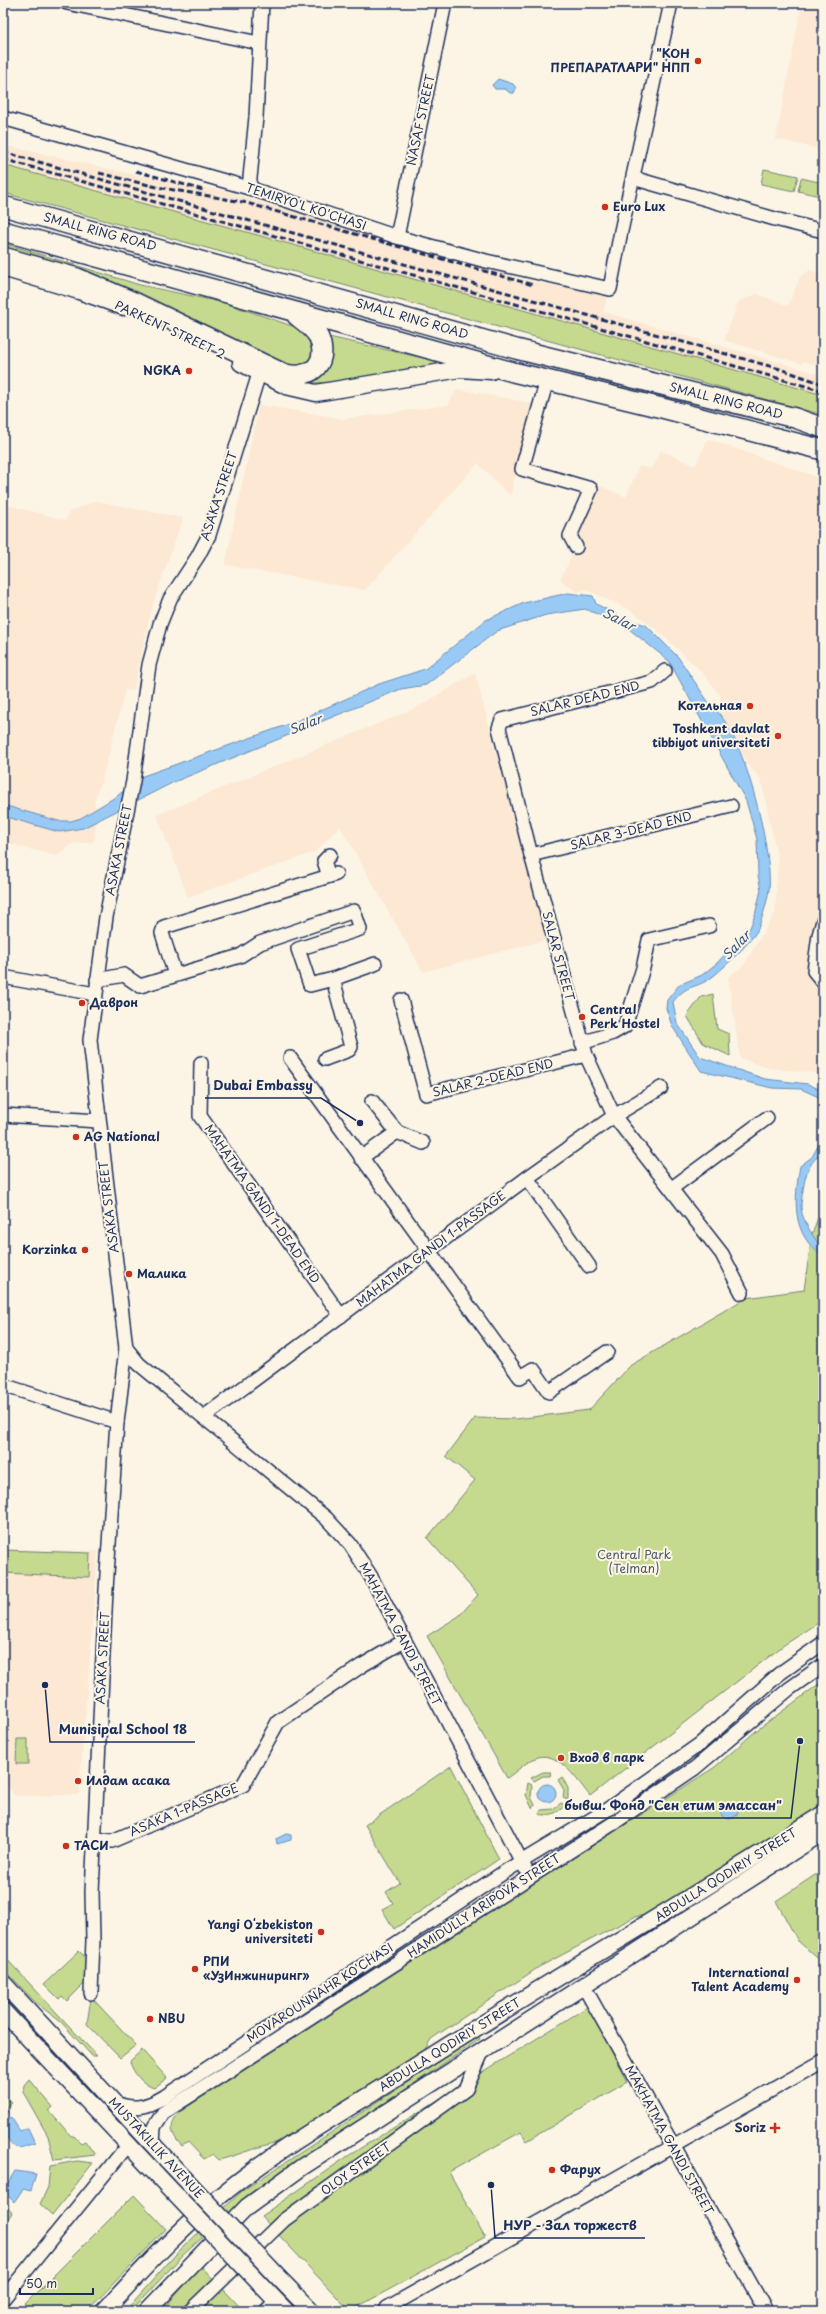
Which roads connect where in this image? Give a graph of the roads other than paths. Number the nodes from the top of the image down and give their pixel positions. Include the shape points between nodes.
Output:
1 (67, 3) edge
2 (262, 3) edge
3 (445, 3) edge
4 (671, 3) edge
5 (259, 43) junction
6 (3, 118) edge
7 (633, 178) junction
8 (249, 188) junction
9 (4, 206) edge
10 (3, 231) edge
11 (823, 231) edge
12 (397, 237) junction
13 (3, 257) edge
14 (3, 268) edge
15 (294, 313) junction
16 (260, 368) junction
17 (513, 372) junction
18 (547, 380) junction
19 (823, 428) edge
20 (823, 450) edge
21 (576, 547) dead end
22 (665, 671) dead end
23 (502, 720) joint
24 (731, 806) dead end
25 (330, 855) dead end
26 (531, 855) junction
27 (823, 921) edge
28 (709, 926) dead end
29 (292, 933) junction
30 (298, 949) junction
31 (375, 964) dead end
32 (175, 975) junction
33 (3, 977) edge
34 (333, 979) junction
35 (97, 980) junction
36 (823, 982) edge
37 (95, 994) junction
38 (401, 1000) dead end
39 (584, 1049) junction
40 (290, 1058) dead end
41 (325, 1059) dead end
42 (201, 1063) dead end
43 (662, 1088) dead end
44 (372, 1101) dead end
45 (3, 1115) edge
46 (614, 1116) junction
47 (767, 1118) dead end
48 (98, 1122) junction
49 (397, 1132) junction
50 (422, 1143) dead end
51 (362, 1158) junction
52 (527, 1178) junction
53 (672, 1188) junction
54 (431, 1251) junction
55 (589, 1266) dead end
56 (742, 1293) dead end
57 (341, 1316) junction
58 (126, 1348) junction
59 (607, 1352) dead end
60 (3, 1386) edge
61 (205, 1416) junction
62 (118, 1422) junction
63 (404, 1642) junction
64 (823, 1643) edge
65 (823, 1665) edge
66 (823, 1814) edge
67 (823, 1832) edge
68 (95, 1839) junction
69 (521, 1861) junction
70 (529, 1876) junction
71 (573, 1969) junction
72 (3, 1983) edge
73 (583, 1985) junction
74 (91, 1994) dead end
75 (3, 2011) edge
76 (484, 2048) junction
77 (823, 2061) edge
78 (114, 2102) junction
79 (128, 2145) junction
80 (153, 2146) junction
81 (672, 2147) junction
82 (3, 2299) edge
83 (276, 2308) edge
84 (387, 2308) dead end
85 (104, 2311) edge
86 (147, 2311) edge
87 (190, 2311) edge
88 (311, 2311) edge
89 (766, 2311) edge

1 - 5 street
2 - 5 street
3 - 12 street, NASAF STREET
4 - 7 street
5 - 8 street via 256,117
6 - 8 street, TEMIRYO'L KO'CHASI
7 - 11 street
7 - 12 street, TEMIRYO'L KO'CHASI via 610,289 486,261
8 - 12 street, TEMIRYO'L KO'CHASI
9 - 19 highway, SMALL RING ROAD via 516,349 787,416
10 - 15 highway, SMALL RING ROAD
13 - 16 highway via 84,281 136,303
14 - 16 main road, PARKENT STREET 2 via 79,290 134,311
15 - 16 highway via 315,331 319,338 322,349 318,365 307,374 299,376
15 - 17 highway, SMALL RING ROAD
16 - 17 main road, PARKENT STREET 2 via 286,386 316,393 460,369
16 - 35 street, ASAKA STREET via 209,535 170,599 149,665 133,781
17 - 18 highway, SMALL RING ROAD
18 - 20 highway, SMALL RING ROAD
18 - 21 street via 522,469 591,489 570,536
22 - 23 street, SALAR DEAD END via 652,682
23 - 26 street, SALAR STREET via 499,728
24 - 26 street, SALAR 3-DEAD END
25 - 32 street via 324,861 333,875 164,926 162,933
26 - 39 street, SALAR STREET
27 - 36 street via 814,971
28 - 39 street via 649,940 625,1026
29 - 30 street
29 - 30 street via 353,911 361,927
29 - 32 street via 260,943 240,956
30 - 34 street via 310,985
31 - 34 street
32 - 35 street via 140,986 124,975
33 - 37 street
34 - 41 street via 351,1047
35 - 37 street, ASAKA STREET
37 - 48 street, ASAKA STREET via 90,1040
38 - 39 street, SALAR 2-DEAD END via 426,1094
39 - 46 street, SALAR STREET
40 - 51 street
42 - 57 street, MAHATMA GANDI 1-DEAD END via 200,1116
43 - 46 street, MAHATMA GANDI 1-PASSAGE
44 - 49 street
45 - 48 street
46 - 52 street, MAHATMA GANDI 1-PASSAGE
46 - 53 street, SALAR STREET
47 - 53 street
48 - 58 street, ASAKA STREET
49 - 50 street
49 - 51 street
51 - 54 street
52 - 54 street, MAHATMA GANDI 1-PASSAGE
52 - 55 street
53 - 56 street, SALAR STREET via 722,1254
54 - 57 street, MAHATMA GANDI 1-PASSAGE
54 - 59 street via 520,1377 533,1369 549,1392
57 - 61 street, MAHATMA GANDI 1-PASSAGE
58 - 61 street, MAHATMA GANDI STREET via 139,1364
58 - 62 street, ASAKA STREET
60 - 62 street
61 - 63 street, MAHATMA GANDI STREET via 326,1518 350,1544 370,1575
62 - 68 street, ASAKA STREET via 106,1590
63 - 68 street, ASAKA 1-PASSAGE via 361,1666 278,1722 242,1785 112,1841
63 - 69 street, MAHATMA GANDI STREET
64 - 69 street, HAMIDULLY ARIPOVA STREET via 779,1674 700,1744 605,1810
65 - 70 street, HAMIDULLY ARIPOVA STREET via 789,1689 695,1768
66 - 71 main road, ABDULLA QODIRIY STREET
67 - 73 main road, ABDULLA QODIRIY STREET
68 - 74 street, ASAKA STREET
69 - 70 street, MAHATMA GANDI STREET
69 - 78 street, MOVAROUNNAHR KO'CHASI via 164,2097 140,2108
70 - 80 street, HAMIDULLY ARIPOVA STREET via 163,2113 154,2127
71 - 73 main road, MAKHATMA GANDI STREET
71 - 85 main road, ABDULLA QODIRIY STREET via 460,2037 290,2145 244,2178 174,2238
72 - 78 main road, MUSTAKILLIK AVENUE
73 - 76 main road, ABDULLA QODIRIY STREET
73 - 81 street, MAKHATMA GANDI STREET
75 - 79 main road, MUSTAKILLIK AVENUE
76 - 86 main road, ABDULLA QODIRIY STREET via 302,2167 247,2207
76 - 87 street, OLOY STREET via 466,2089 284,2220
77 - 81 street
78 - 80 main road, MUSTAKILLIK AVENUE
79 - 82 street
79 - 83 main road, MUSTAKILLIK AVENUE, bridge via 263,2287
80 - 88 main road, MUSTAKILLIK AVENUE, bridge
81 - 84 street
81 - 89 street, MAKHATMA GANDI STREET

